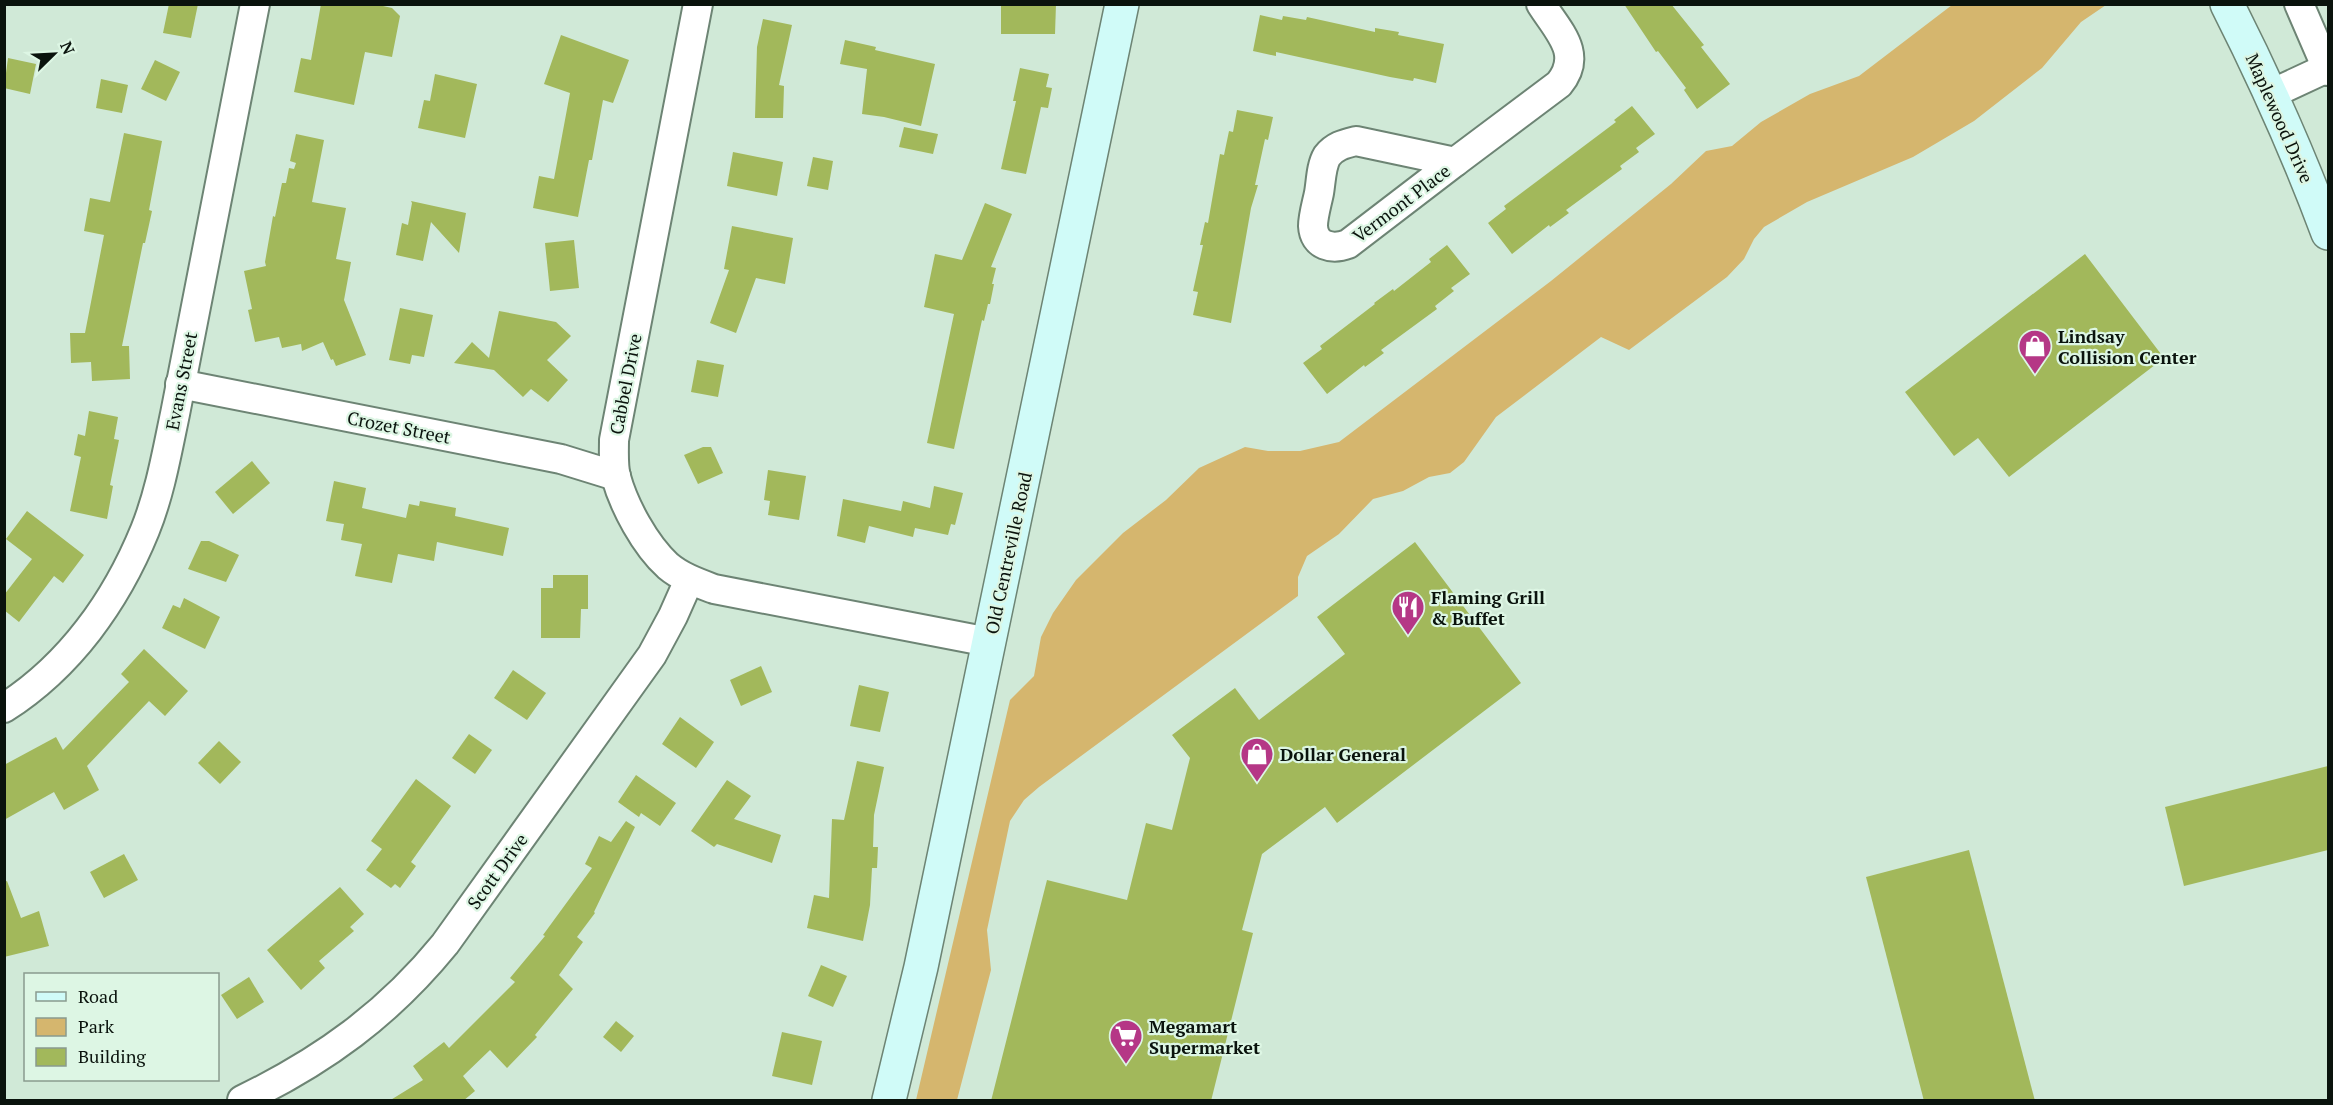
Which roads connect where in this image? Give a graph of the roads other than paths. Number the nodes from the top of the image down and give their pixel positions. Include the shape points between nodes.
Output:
1 (255, 4) edge
2 (698, 4) edge
3 (1122, 4) edge
4 (1541, 4) edge
5 (2227, 4) edge
6 (2301, 6) edge
7 (2328, 70) edge
8 (2271, 94) junction
9 (1455, 162) junction
10 (2328, 233) edge
11 (180, 384) junction
12 (616, 476) junction
13 (689, 580) junction
14 (989, 642) junction
15 (4, 708) edge
16 (242, 1101) edge
17 (890, 1101) edge

1 - 11 street, Evans Street
2 - 12 street, Cabbel Drive via 615,429
3 - 14 street, Old Centreville Road
4 - 9 street, Vermont Place via 1569,48 1571,62 1566,75
5 - 8 street, Maplewood Drive
6 - 7 street
7 - 8 street
8 - 10 street, Maplewood Drive
9 - 9 street, Vermont Place via 1348,244 1337,248 1317,239 1313,227 1323,167 1327,156 1339,145 1356,141
11 - 12 street, Crozet Street via 561,459
11 - 15 street, Evans Street via 160,482 146,528 124,576 79,643 46,677
12 - 13 street, Cabbel Drive via 636,525 668,565
13 - 14 street, Cabbel Drive via 714,589
13 - 16 street, Scott Drive via 652,655 424,970 385,1009 341,1044 285,1080
14 - 17 street, Old Centreville Road

